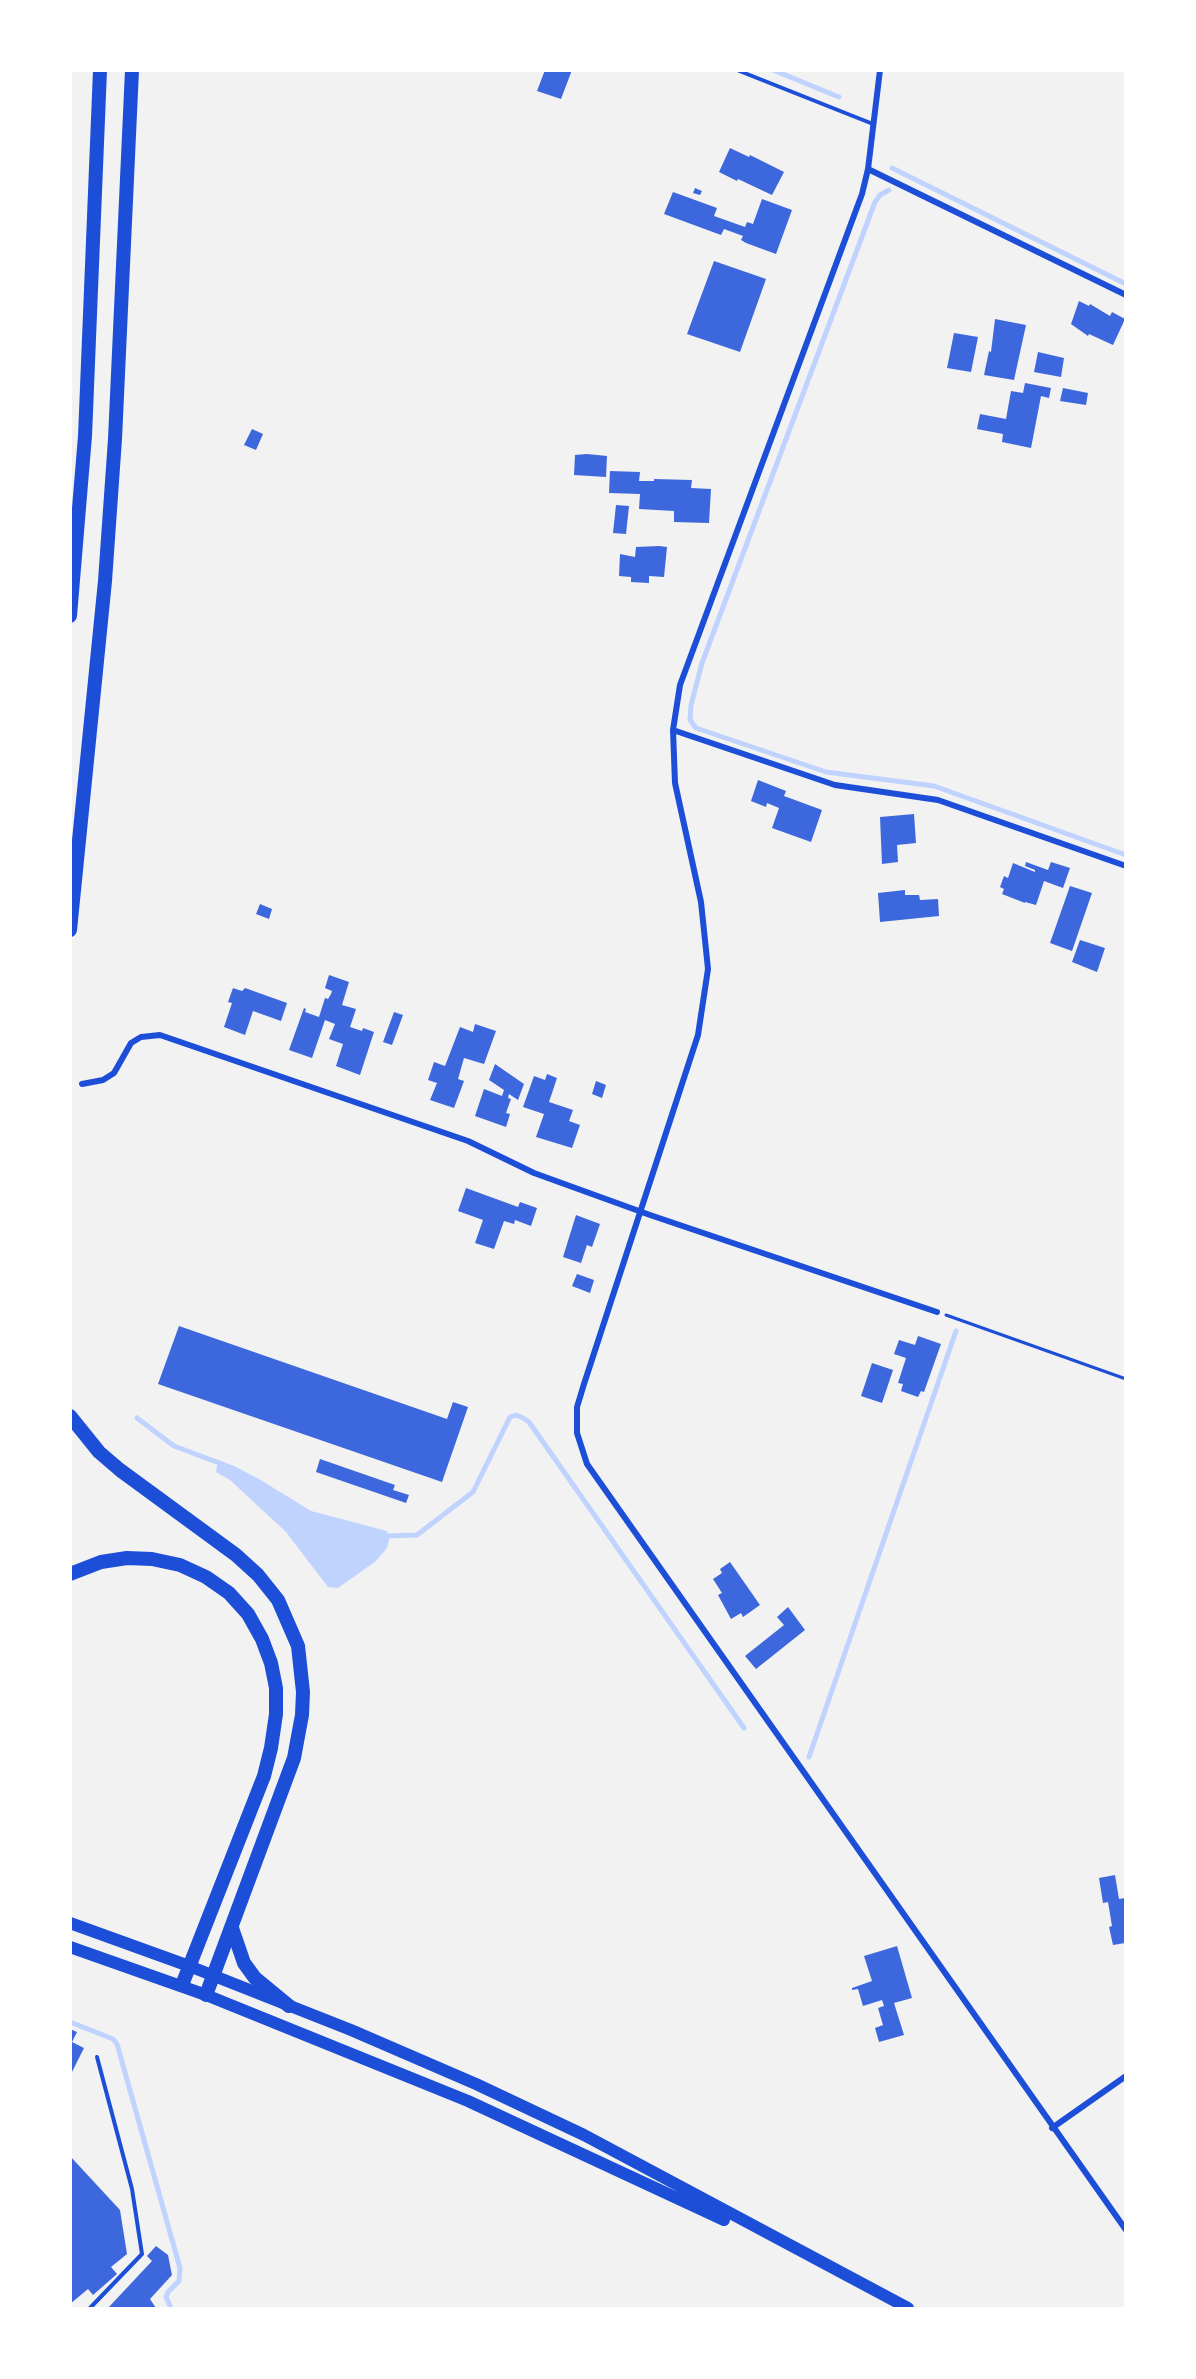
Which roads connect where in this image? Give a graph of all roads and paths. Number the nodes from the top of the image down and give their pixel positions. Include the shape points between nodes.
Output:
1 (100, 70) edge
2 (132, 70) edge
3 (737, 70) edge
4 (880, 70) edge
5 (874, 124) junction
6 (868, 169) junction
7 (1125, 295) edge
8 (70, 616) edge
9 (673, 730) junction
10 (1125, 866) edge
11 (70, 930) edge
12 (82, 1084) dead end
13 (639, 1211) junction
14 (937, 1312) joint
15 (1125, 1379) edge
16 (70, 1416) edge
17 (70, 1574) edge
18 (70, 1923) edge
19 (232, 1928) junction
20 (70, 1947) edge
21 (189, 1966) junction
22 (213, 1976) junction
23 (182, 1985) junction
24 (206, 1995) junction
25 (289, 2006) junction
26 (97, 2057) dead end
27 (1125, 2076) edge
28 (1052, 2128) junction
29 (1125, 2230) edge
30 (826, 2266) junction
31 (90, 2308) edge
32 (908, 2308) edge

1 - 8 highway via 84,436
2 - 11 highway via 105,581
3 - 5 lane
4 - 5 street
5 - 6 street
6 - 7 street
6 - 9 street via 680,686
9 - 10 street via 835,785 938,800
9 - 13 street via 675,783 701,902 708,969 698,1035
12 - 13 street via 103,1080 114,1073 131,1043 141,1037 160,1035 468,1141 534,1173
13 - 14 street
13 - 28 street via 578,1407 577,1433 587,1464
14 - 15 path
16 - 19 highway via 99,1452 120,1470 236,1554 258,1575 282,1608 298,1646 303,1692 297,1747
17 - 21 highway via 101,1562 127,1558 180,1565 229,1593 248,1614 271,1663 276,1688 271,1748 244,1830
18 - 21 main road
19 - 22 highway
19 - 25 highway via 244,1964
20 - 23 main road
21 - 22 main road
21 - 23 highway
22 - 24 highway
22 - 25 main road
23 - 24 main road
24 - 30 main road via 468,2101
25 - 30 main road via 476,2084 562,2125
26 - 31 lane via 132,2189 142,2254
27 - 28 street
28 - 29 street
30 - 32 main road

